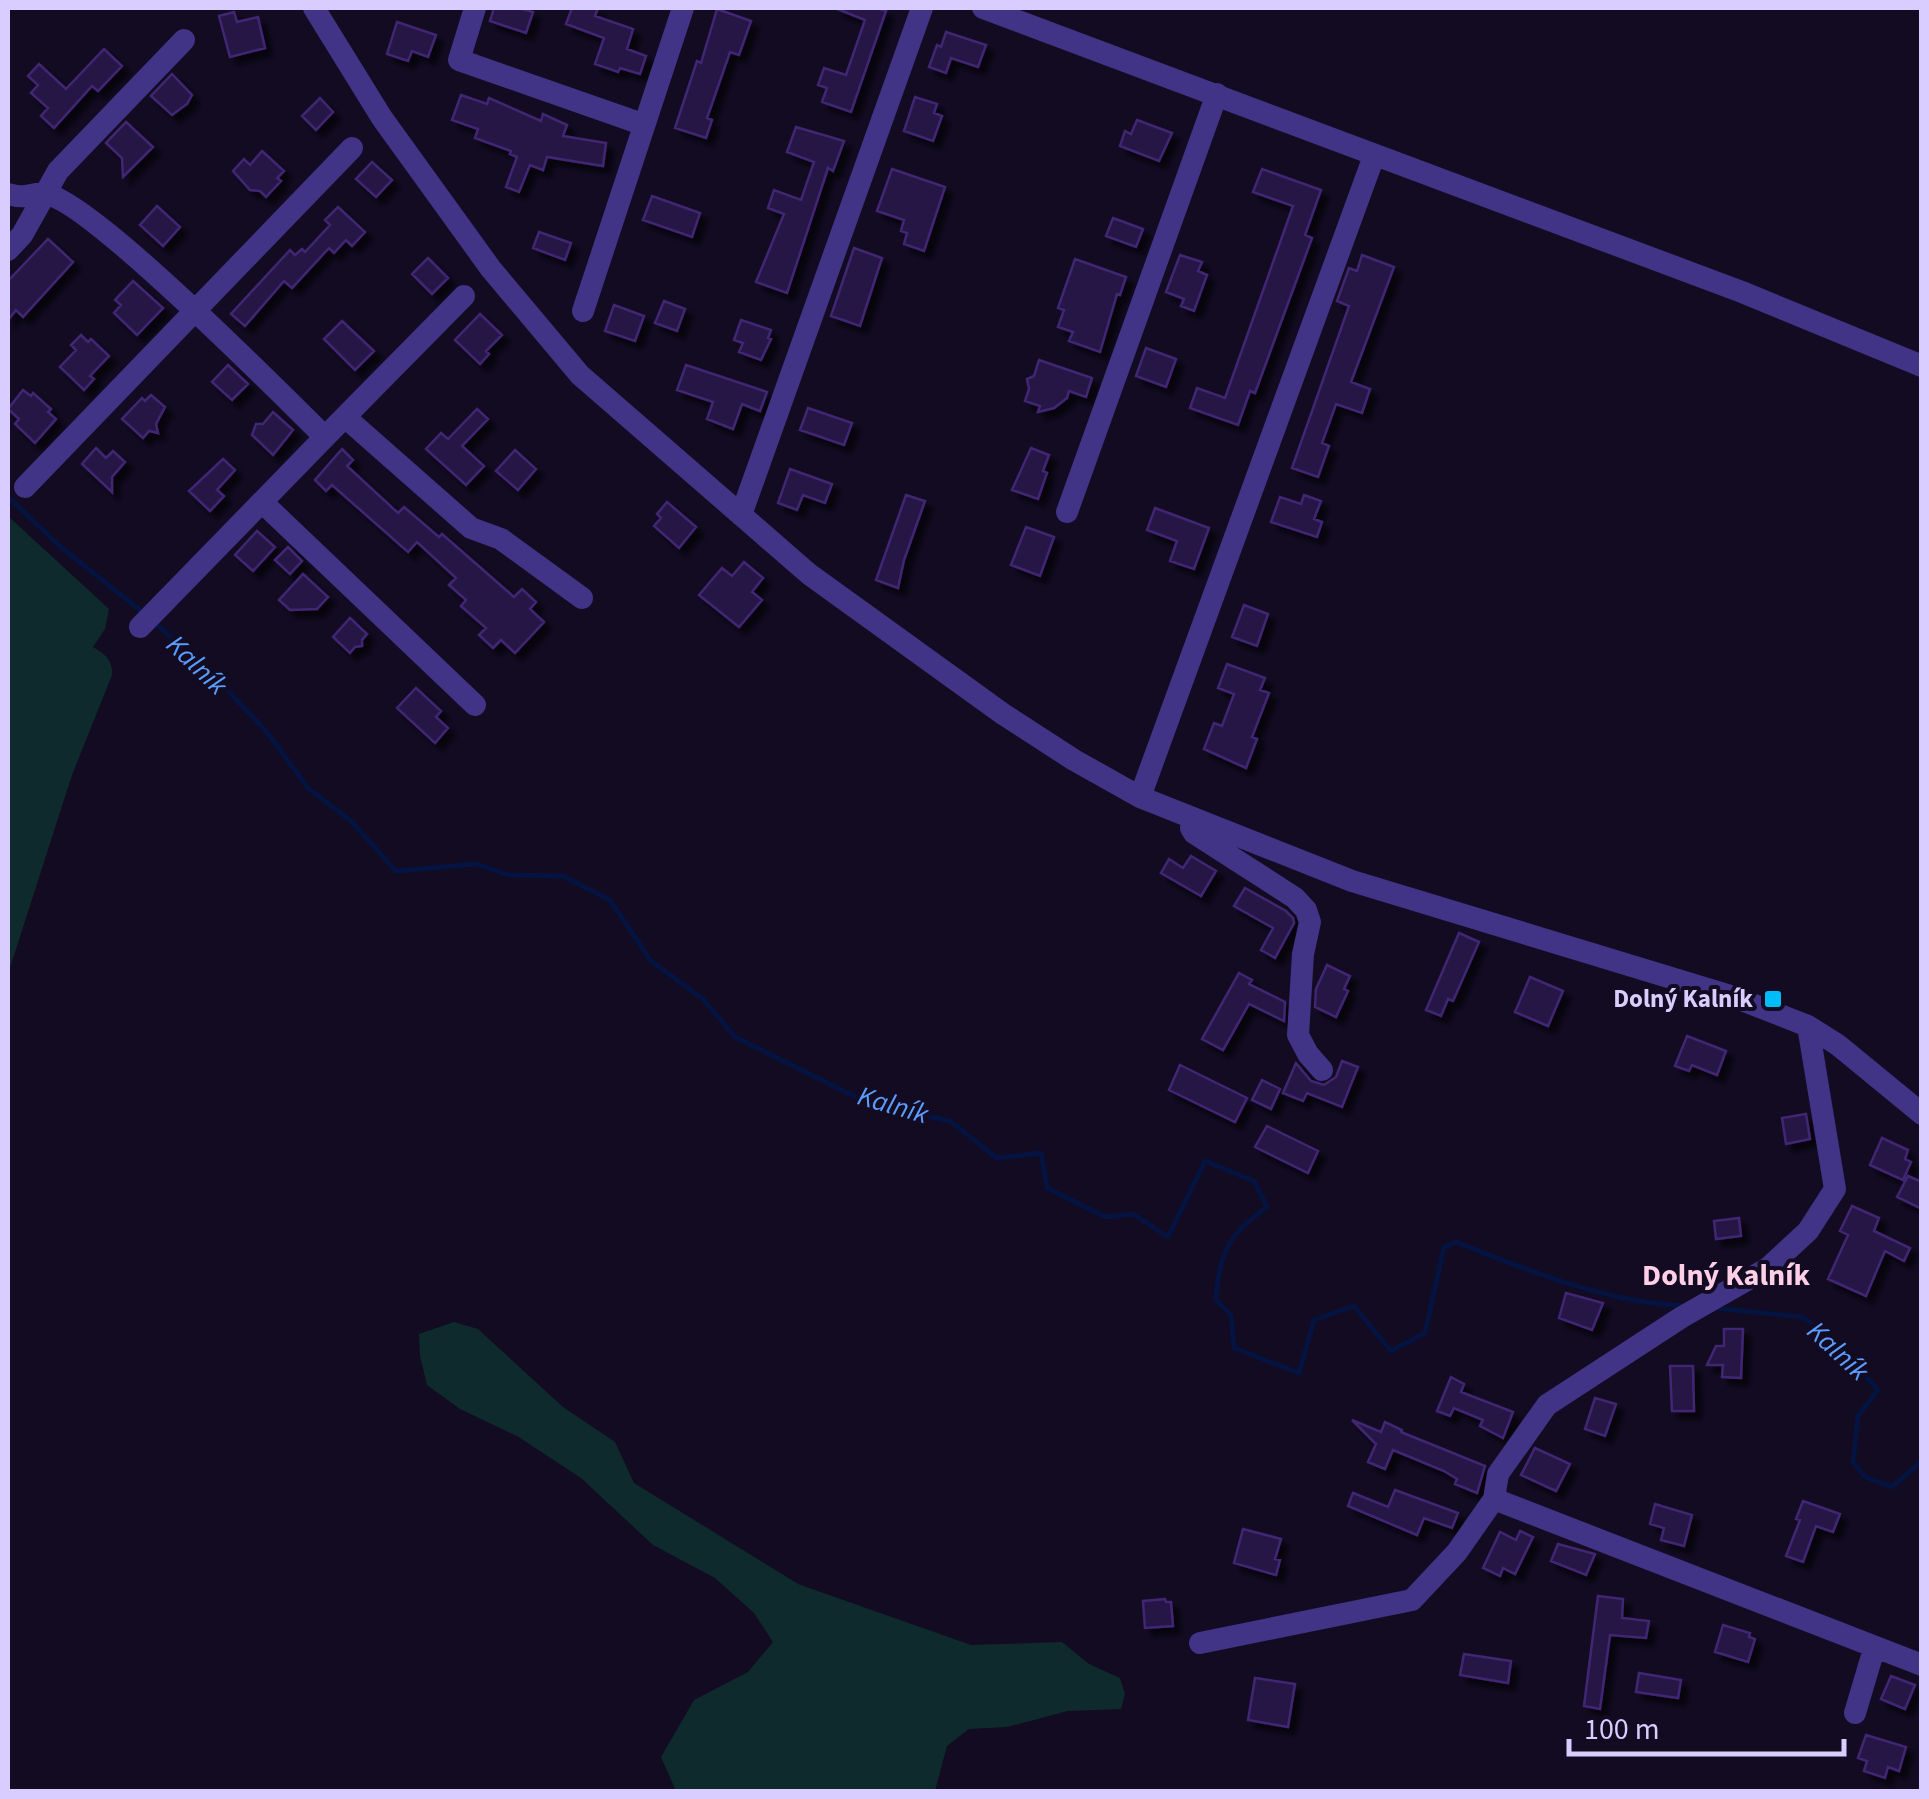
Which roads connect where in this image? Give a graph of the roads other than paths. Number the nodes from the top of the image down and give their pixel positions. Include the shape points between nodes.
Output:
1 (314, 8) edge
2 (476, 8) edge
3 (683, 8) edge
4 (922, 8) edge
5 (983, 8) edge
6 (184, 40) dead end
7 (1217, 94) junction
8 (642, 124) junction
9 (352, 148) dead end
10 (1374, 156) junction
11 (8, 194) edge
12 (44, 194) junction
13 (8, 250) edge
14 (464, 296) dead end
15 (194, 311) junction
16 (582, 312) dead end
17 (1922, 366) edge
18 (345, 417) junction
19 (326, 437) junction
20 (25, 488) dead end
21 (263, 504) junction
22 (1067, 512) dead end
23 (742, 516) junction
24 (582, 598) dead end
25 (140, 627) dead end
26 (474, 705) dead end
27 (1140, 797) junction
28 (1191, 819) junction
29 (1808, 1026) junction
30 (1322, 1070) dead end
31 (1922, 1114) edge
32 (1494, 1499) junction
33 (1200, 1643) dead end
34 (1874, 1649) junction
35 (1922, 1665) edge
36 (1855, 1713) dead end

1 - 23 street via 382,118 554,345
2 - 8 street via 459,60
3 - 8 street
4 - 23 street
5 - 7 street
6 - 12 street
7 - 10 street
7 - 22 street
8 - 16 street
9 - 15 street
10 - 17 street
10 - 27 street
11 - 12 street
12 - 13 street
12 - 15 street via 82,212
14 - 18 street
15 - 19 street
15 - 20 street
18 - 19 street
18 - 24 street via 471,528 501,539
19 - 21 street
21 - 25 street
21 - 26 street
23 - 27 street via 809,574 1003,714
27 - 28 street
28 - 29 street via 1352,881 1734,996
28 - 30 street via 1194,833 1306,910 1298,1035
29 - 31 street
29 - 32 street via 1835,1189 1808,1231 1768,1268 1547,1405 1498,1474
32 - 33 street via 1412,1600
32 - 34 street
34 - 35 street
34 - 36 street

